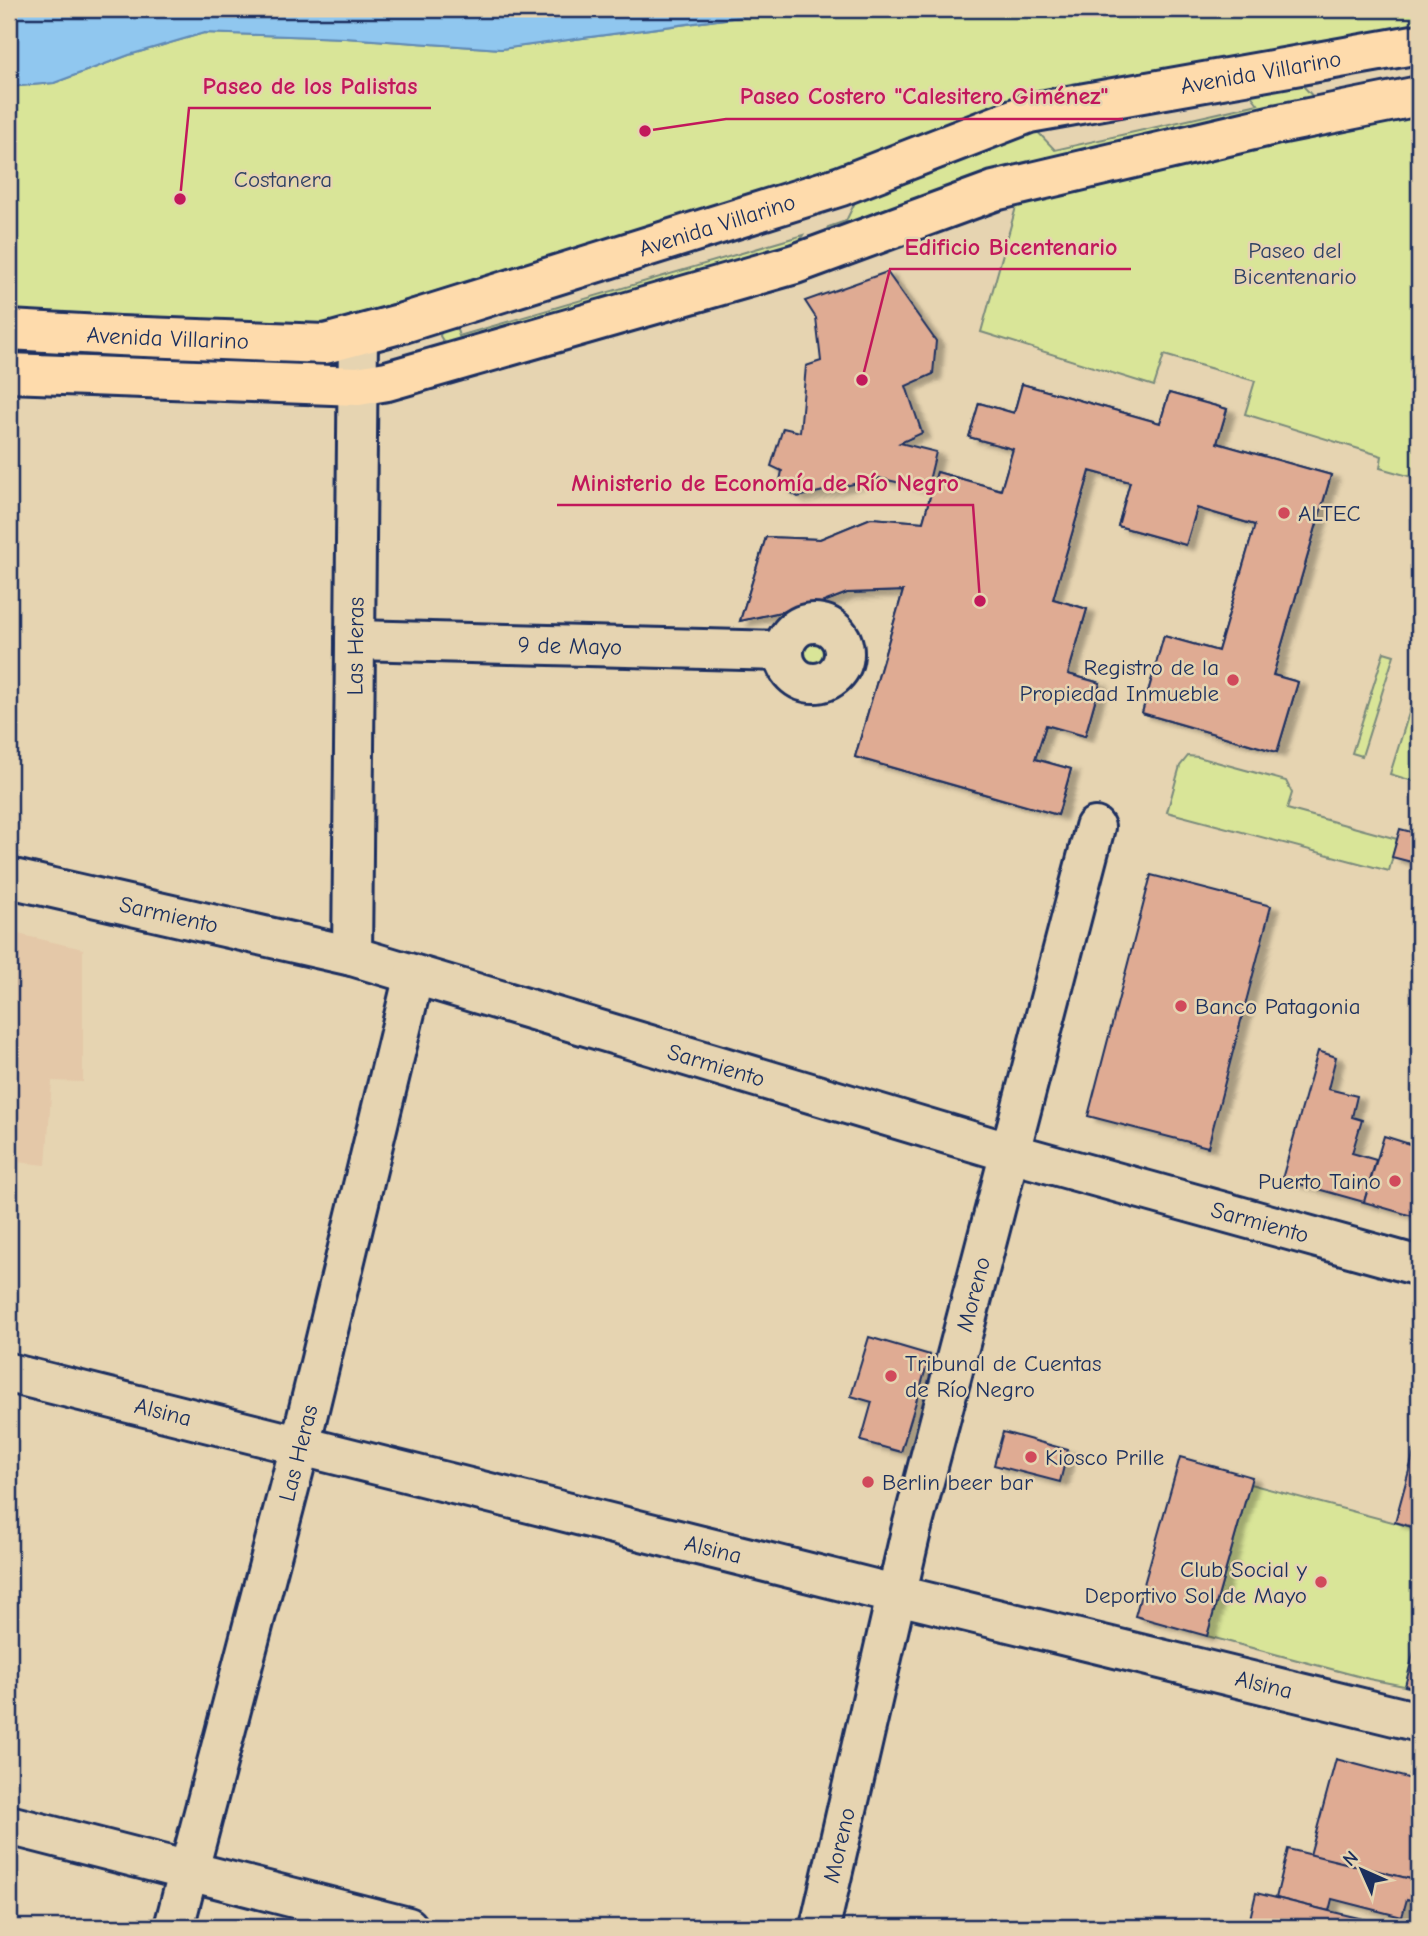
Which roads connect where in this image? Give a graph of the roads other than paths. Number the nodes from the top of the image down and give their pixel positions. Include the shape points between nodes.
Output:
1 (1419, 44) edge
2 (1419, 96) edge
3 (9, 330) edge
4 (358, 335) junction
5 (9, 373) edge
6 (358, 387) junction
7 (355, 640) junction
8 (784, 651) dead end
9 (1095, 827) dead end
10 (9, 878) edge
11 (352, 956) junction
12 (414, 975) junction
13 (1011, 1153) junction
14 (1419, 1266) edge
15 (9, 1373) edge
16 (300, 1446) junction
17 (898, 1595) junction
18 (1419, 1722) edge
19 (9, 1825) edge
20 (189, 1871) junction
21 (174, 1927) edge
22 (408, 1927) edge
23 (820, 1927) edge

1 - 4 main road, Avenida Villarino via 1029,113 841,186
2 - 6 main road, Avenida Villarino via 994,191 795,264
3 - 4 main road, Avenida Villarino via 325,344
4 - 6 street, Las Heras
5 - 6 main road, Avenida Villarino
6 - 7 street, Las Heras
7 - 8 street, 9 de Mayo
7 - 11 street, Las Heras
9 - 13 street, Moreno
10 - 11 street, Sarmiento
11 - 12 street, Sarmiento
12 - 13 street, Sarmiento
12 - 16 street, Las Heras
13 - 14 street, Sarmiento
13 - 17 street, Moreno
15 - 16 street, Alsina
16 - 17 street, Alsina
16 - 20 street, Las Heras
17 - 18 street, Alsina
17 - 23 street, Moreno
19 - 20 street
20 - 21 street, Las Heras
20 - 22 street

